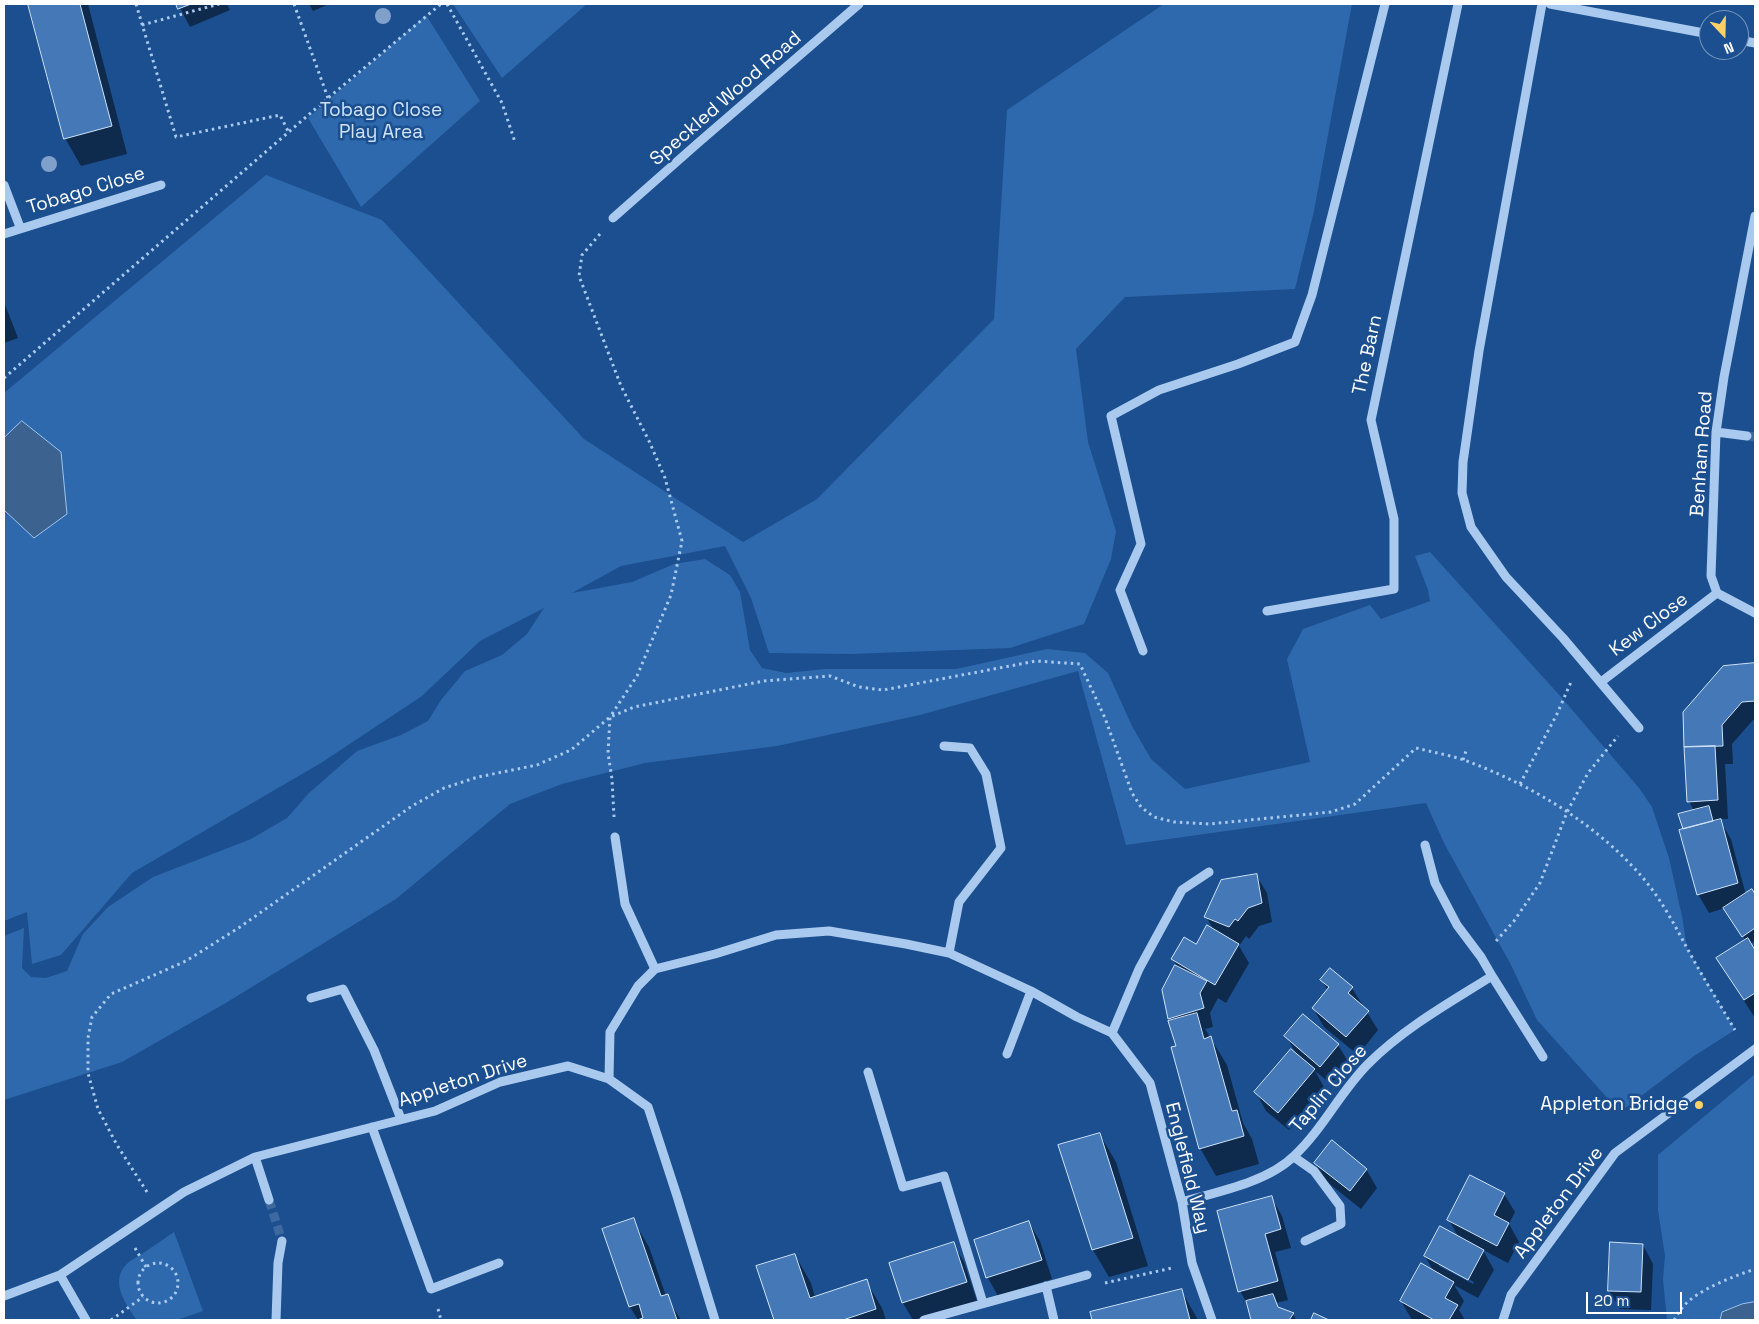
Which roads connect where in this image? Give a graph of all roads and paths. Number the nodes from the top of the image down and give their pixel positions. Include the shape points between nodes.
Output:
1 (136, 4) edge
2 (219, 4) edge
3 (294, 4) edge
4 (441, 4) edge
5 (447, 4) edge
6 (859, 4) edge
7 (1385, 4) edge
8 (1458, 4) edge
9 (1542, 4) edge
10 (1550, 4) edge
11 (142, 25) junction
12 (1699, 32) edge
13 (328, 98) junction
14 (289, 133) junction
15 (515, 142) dead end
16 (4, 185) edge
17 (161, 185) dead end
18 (1755, 216) edge
19 (613, 218) joint
20 (20, 227) junction
21 (4, 234) edge
22 (4, 378) edge
23 (1716, 432) junction
24 (1748, 436) tunnel mouth
25 (1717, 593) junction
26 (1267, 611) dead end
27 (1755, 613) edge
28 (1143, 651) dead end
29 (1581, 659) junction
30 (1601, 682) junction
31 (610, 717) junction
32 (1629, 718) junction
33 (1639, 728) dead end
34 (944, 746) dead end
35 (1466, 751) dead end
36 (1463, 760) junction
37 (1520, 784) junction
38 (1567, 812) junction
39 (615, 837) joint
40 (1425, 845) dead end
41 (1209, 872) dead end
42 (949, 953) junction
43 (1482, 957) junction
44 (655, 969) junction
45 (1492, 976) junction
46 (1031, 991) junction
47 (311, 998) dead end
48 (1735, 1030) dead end
49 (1112, 1034) junction
50 (1755, 1049) edge
51 (1007, 1054) dead end
52 (1543, 1057) dead end
53 (868, 1072) dead end
54 (609, 1079) junction
55 (402, 1119) junction
56 (372, 1126) junction
57 (255, 1157) junction
58 (1294, 1157) junction
59 (269, 1200) tunnel mouth
60 (1182, 1202) junction
61 (159, 1209) junction
62 (282, 1241) tunnel mouth
63 (1305, 1241) dead end
64 (499, 1263) dead end
65 (1192, 1264) junction
66 (1755, 1269) edge
67 (60, 1275) junction
68 (1086, 1275) joint
69 (1046, 1286) junction
70 (4, 1296) edge
71 (143, 1296) junction
72 (983, 1304) junction
73 (86, 1320) edge
74 (111, 1320) edge
75 (276, 1320) edge
76 (715, 1320) edge
77 (924, 1320) edge
78 (1054, 1320) edge
79 (1212, 1320) edge
80 (1503, 1320) edge
81 (1674, 1320) edge

1 - 11 path
2 - 11 path
3 - 13 path
4 - 13 path
5 - 15 path via 502,103
6 - 19 street, Speckled Wood Road
7 - 28 street via 1312,295 1295,342 1159,390 1111,416 1141,544 1120,590
8 - 26 street, The Barn via 1371,420 1394,519 1394,589
9 - 29 street, Kew Close via 1479,351 1463,462 1462,493 1471,527 1501,570
10 - 12 street
11 - 14 path via 176,137 280,114
13 - 14 path
14 - 22 path
16 - 20 street, Tobago Close
17 - 20 street, Tobago Close
18 - 23 street, Benham Road
19 - 31 path via 582,255 579,276 621,386 665,478 682,541 671,595 636,676
20 - 21 street, Tobago Close
23 - 24 street
23 - 25 street, Benham Road via 1711,576
25 - 27 street
25 - 30 street, Kew Close
29 - 30 street, Kew Close
29 - 37 path via 1557,714
30 - 32 street, Kew Close
31 - 36 path via 634,707 764,681 830,676 859,687 883,690 1036,661 1080,664 1105,718 1132,793 1141,807 1154,817 1174,822 1209,824 1330,812 1355,804 1416,748
31 - 39 path via 608,753
31 - 61 path via 571,750 537,764 444,788 412,806 249,921 186,961 111,994 92,1017 88,1073 98,1109 117,1145
32 - 33 street, Kew Close
32 - 38 path via 1588,773
34 - 42 street via 970,748 986,774 1001,848 959,902
35 - 36 path
36 - 37 path
37 - 38 path
38 - 43 path via 1540,883 1514,921
38 - 48 path via 1603,839 1643,878 1677,927
39 - 44 street via 625,904
40 - 43 street via 1435,883 1457,925
41 - 49 street via 1182,890 1139,969
42 - 44 street, Englefield Way via 829,932 776,935
42 - 46 street, Englefield Way
43 - 45 street
44 - 54 street via 638,986 610,1032
45 - 52 street
45 - 58 street, Taplin Close via 1405,1031 1367,1064
46 - 49 street, Englefield Way
46 - 51 street
47 - 55 street via 343,989 374,1050
49 - 60 street, Englefield Way via 1150,1083
50 - 80 street, Appleton Drive via 1615,1154 1511,1295
53 - 72 street via 903,1186 944,1176
54 - 55 street, Appleton Drive via 568,1066 500,1082 435,1111
54 - 76 street, Appleton Drive via 648,1107
55 - 56 street, Appleton Drive
56 - 57 street, Appleton Drive
56 - 64 street via 431,1289
57 - 59 street
57 - 61 street, Appleton Drive via 184,1192
58 - 60 street, Taplin Close via 1279,1168 1239,1186
58 - 63 street via 1314,1171 1340,1206 1341,1224
60 - 65 street, Englefield Way
61 - 67 street, Appleton Drive
62 - 75 street
65 - 68 path via 1102,1284
65 - 79 street, Englefield Way
66 - 81 path via 1703,1292 1683,1306
67 - 70 street, Appleton Drive
67 - 73 street
68 - 69 street
69 - 72 street
69 - 78 street
71 - 71 path via 155,1303 174,1296 177,1290 174,1271 158,1263 146,1267 138,1277
71 - 74 path
72 - 77 street

